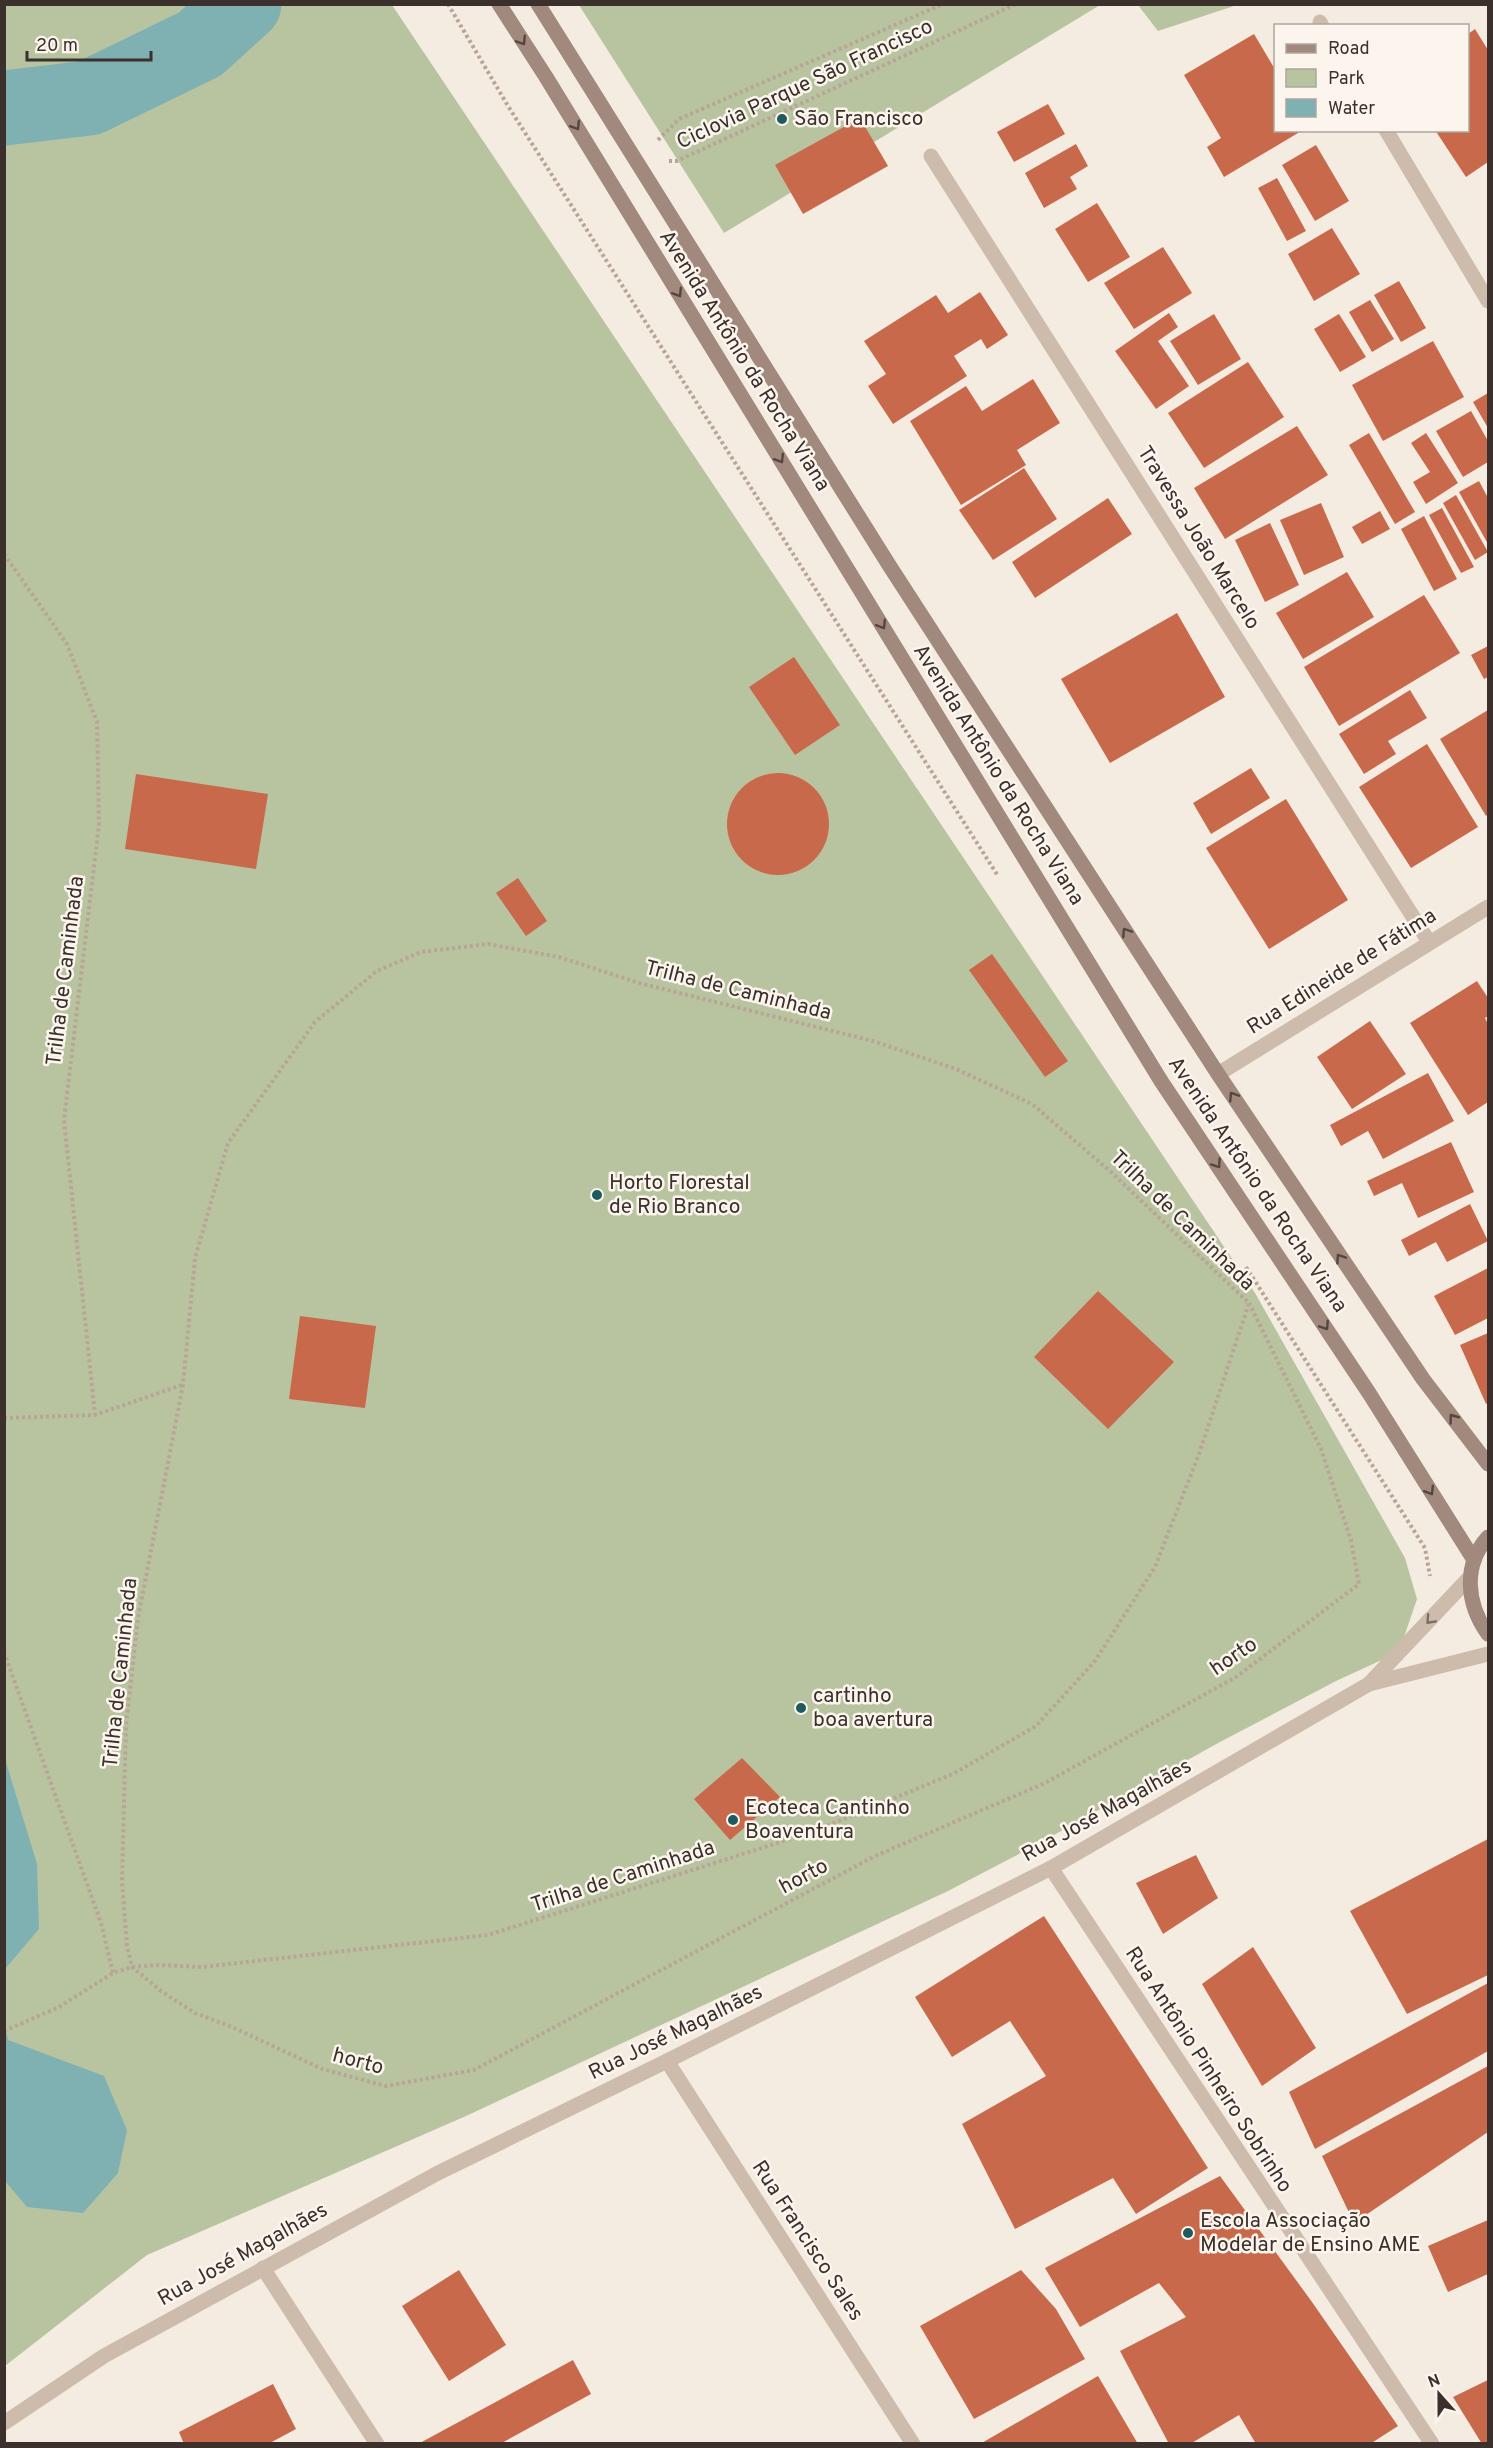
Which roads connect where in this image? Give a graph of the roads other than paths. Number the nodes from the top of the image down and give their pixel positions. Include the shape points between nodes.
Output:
1 (499, 4) edge
2 (538, 4) edge
3 (1387, 132) edge
4 (931, 156) dead end
5 (1488, 301) edge
6 (1488, 907) edge
7 (1430, 942) junction
8 (1218, 1074) junction
9 (1488, 1464) edge
10 (1488, 1537) edge
11 (1474, 1560) junction
12 (1470, 1578) junction
13 (1488, 1634) edge
14 (1488, 1654) edge
15 (1369, 1684) junction
16 (1051, 1868) junction
17 (667, 2061) junction
18 (263, 2268) junction
19 (4, 2423) edge
20 (377, 2444) edge
21 (913, 2444) edge
22 (1432, 2444) edge

1 -> 11 main road, Avenida Antônio da Rocha Viana via 1161,1081 1369,1393
8 -> 2 main road, Avenida Antônio da Rocha Viana via 889,565
3 - 5 street
4 - 7 street, Travessa João Marcelo
6 - 7 street, Rua Edineide de Fátima
7 - 8 street, Rua Edineide de Fátima
9 -> 8 main road, Avenida Antônio da Rocha Viana via 1423,1379
10 - 11 main road
11 - 12 main road
12 - 13 main road via 1471,1599
12 -> 15 street, Rua José Magalhães
14 - 15 street, Rua José Magalhães
15 - 16 street, Rua José Magalhães
16 - 17 street, Rua José Magalhães
16 - 22 street, Rua Antônio Pinheiro Sobrinho
17 - 18 street, Rua José Magalhães via 438,2173
17 - 21 street, Rua Francisco Sales
18 - 19 street, Rua José Magalhães via 104,2356
18 - 20 street

